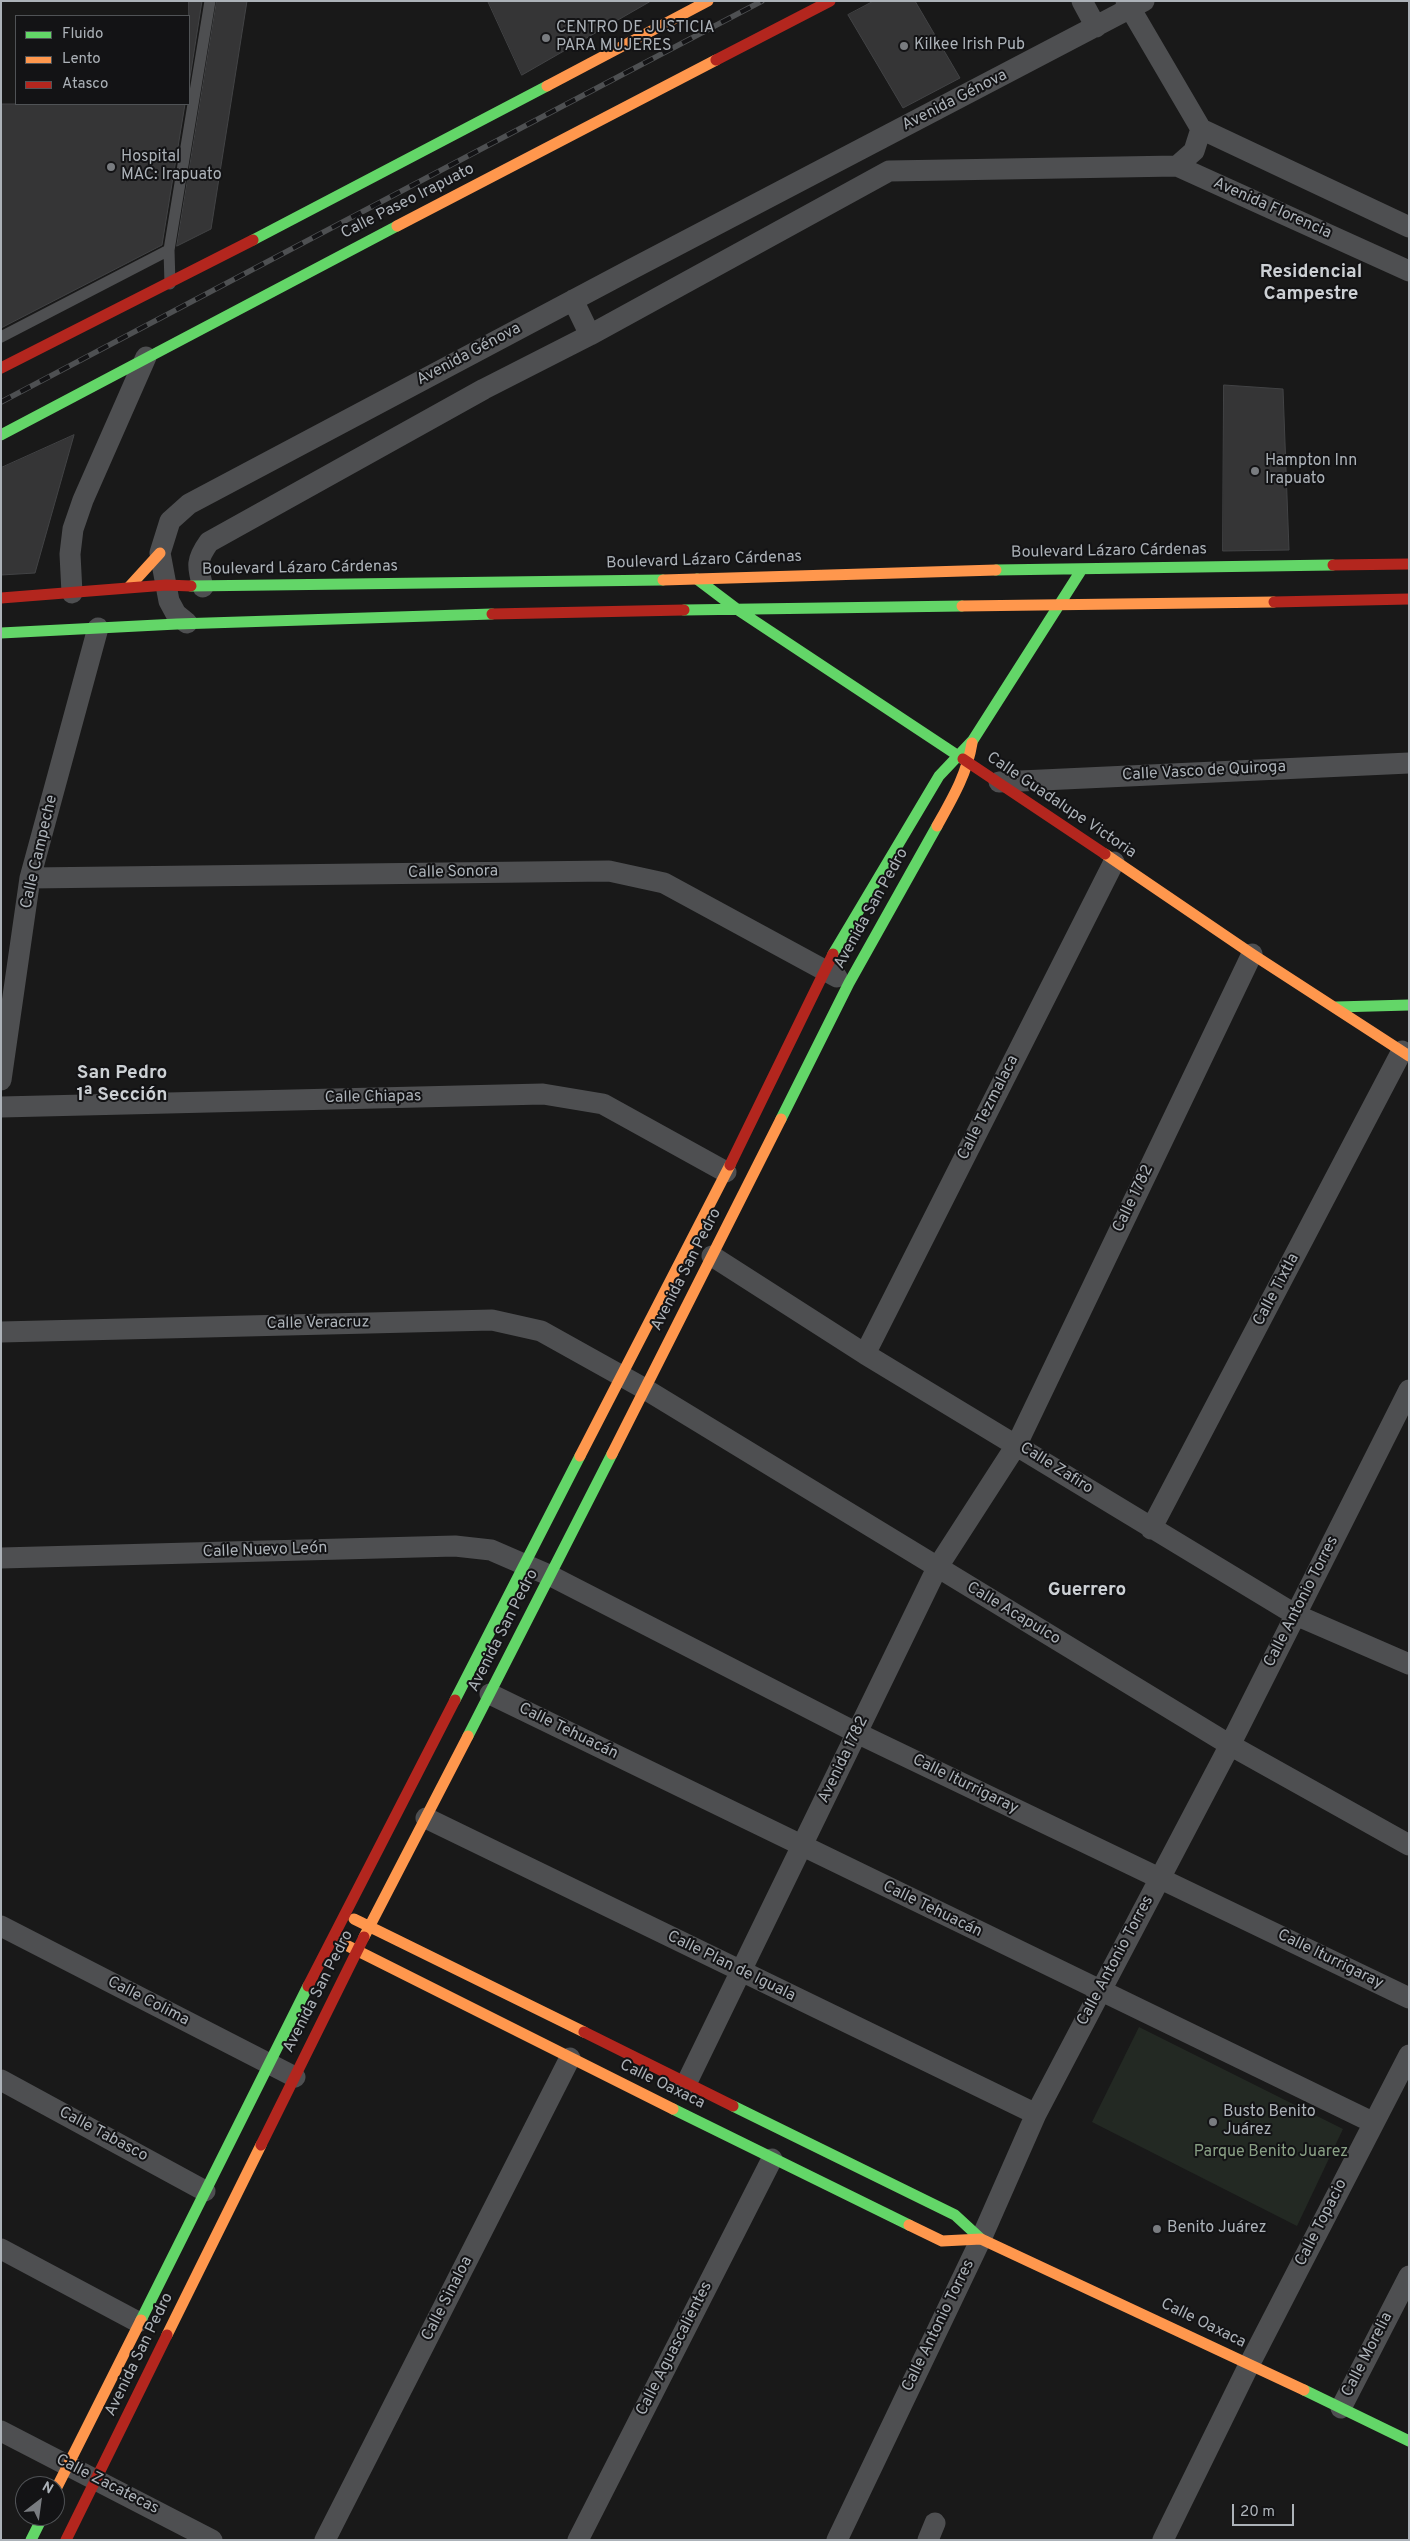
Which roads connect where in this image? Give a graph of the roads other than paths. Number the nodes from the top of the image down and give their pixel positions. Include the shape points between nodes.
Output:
1 (210, 1) edge
2 (708, 1) edge
3 (830, 1) edge
4 (1082, 1) edge
5 (1134, 4) edge
6 (1096, 27) junction
7 (1201, 129) junction
8 (872, 145) junction
9 (1177, 166) junction
10 (889, 171) junction
11 (1409, 227) edge
12 (169, 250) junction
13 (1409, 271) edge
14 (170, 284) junction
15 (573, 300) junction
16 (590, 335) junction
17 (1, 337) edge
18 (146, 357) junction
19 (1, 368) edge
20 (1, 435) edge
21 (160, 553) junction
22 (1409, 564) edge
23 (1082, 569) junction
24 (696, 579) junction
25 (166, 585) junction
26 (129, 587) junction
27 (204, 587) junction
28 (1, 598) edge
29 (1409, 599) edge
30 (70, 600) junction
31 (1061, 604) junction
32 (738, 610) junction
33 (58, 618) dead end
34 (187, 623) junction
35 (98, 628) junction
36 (1, 632) edge
37 (973, 740) junction
38 (957, 755) junction
39 (969, 762) junction
40 (1409, 763) edge
41 (999, 782) junction
42 (1114, 862) junction
43 (30, 878) junction
44 (1252, 954) junction
45 (824, 969) junction
46 (849, 983) junction
47 (1409, 1005) edge
48 (1336, 1007) junction
49 (1405, 1053) edge
50 (1, 1080) edge
51 (1, 1107) edge
52 (726, 1172) junction
53 (712, 1256) junction
54 (1, 1332) edge
55 (865, 1354) junction
56 (621, 1377) junction
57 (645, 1389) junction
58 (1408, 1392) edge
59 (1017, 1444) junction
60 (1152, 1529) junction
61 (1, 1558) edge
62 (526, 1565) junction
63 (937, 1568) junction
64 (551, 1576) junction
65 (1296, 1615) junction
66 (1409, 1664) edge
67 (490, 1694) junction
68 (858, 1733) junction
69 (1230, 1745) junction
70 (426, 1818) junction
71 (1409, 1845) edge
72 (801, 1846) junction
73 (1160, 1878) junction
74 (345, 1915) junction
75 (1, 1926) edge
76 (370, 1927) junction
77 (334, 1939) junction
78 (357, 1951) junction
79 (740, 1972) junction
80 (1100, 1992) junction
81 (1409, 1998) edge
82 (1409, 2055) edge
83 (570, 2058) junction
84 (269, 2064) junction
85 (295, 2077) junction
86 (1, 2080) edge
87 (686, 2084) junction
88 (1036, 2114) junction
89 (1374, 2123) junction
90 (747, 2129) junction
91 (772, 2159) junction
92 (205, 2191) junction
93 (981, 2239) junction
94 (1, 2249) edge
95 (1409, 2276) edge
96 (138, 2322) junction
97 (1249, 2365) junction
98 (1341, 2408) junction
99 (1, 2431) edge
100 (1409, 2441) edge
101 (67, 2465) junction
102 (62, 2476) edge
103 (96, 2480) junction
104 (38, 2526) edge
105 (32, 2540) edge
106 (66, 2540) edge
107 (212, 2540) edge
108 (325, 2540) edge
109 (578, 2540) edge
110 (837, 2540) edge
111 (1163, 2540) edge

1 - 12 lane
2 - 14 street
3 - 18 street, Calle Paseo Irapuato
4 - 6 street
5 - 6 street, Avenida Génova
5 - 7 street
6 - 8 street, Avenida Génova
7 - 9 street via 1194,151
7 - 11 street
8 - 10 street
8 - 15 street, Avenida Génova
9 - 10 street
9 - 13 street, Avenida Florencia
10 - 16 street
12 - 14 lane
12 - 17 lane
14 - 19 street
15 - 16 street
15 - 21 street, Avenida Génova via 189,504 170,521
16 - 27 street via 484,389 209,542 199,555 198,568
18 - 20 street, Calle Paseo Irapuato
18 - 30 street via 73,529
21 - 25 street, Avenida Génova
21 - 26 street
22 - 23 street, Boulevard Lázaro Cárdenas
23 - 24 street, Boulevard Lázaro Cárdenas via 892,571
23 - 31 street, Avenida San Pedro
24 - 27 street, Boulevard Lázaro Cárdenas
24 - 32 street, Calle Guadalupe Victoria
25 - 26 street, Boulevard Lázaro Cárdenas
25 - 27 street, Boulevard Lázaro Cárdenas
25 - 34 street, Avenida Génova via 176,614
26 - 30 street, Boulevard Lázaro Cárdenas
28 - 30 street, Boulevard Lázaro Cárdenas
29 - 31 street
31 - 32 street
31 - 37 street, Avenida San Pedro
32 - 34 street
32 - 38 street, Calle Guadalupe Victoria
33 - 36 street via 18,624
34 - 35 street
35 - 36 street
35 - 43 street, Calle Campeche
37 - 38 street, Avenida San Pedro
37 - 39 street, Avenida San Pedro
38 - 39 street, Calle Guadalupe Victoria
38 - 45 street, Avenida San Pedro via 939,776
39 - 41 street, Calle Guadalupe Victoria
39 - 46 street, Avenida San Pedro via 958,788
40 - 41 street, Calle Vasco de Quiroga
41 - 42 street, Calle Guadalupe Victoria
42 - 44 street, Calle Guadalupe Victoria
42 - 55 street, Calle Tezmalaca
43 - 45 street, Calle Sonora via 609,871 664,883
43 - 50 street, Calle Campeche
44 - 48 street, Calle Guadalupe Victoria
44 - 59 street, Calle 1782
45 - 46 street, Calle Sonora
45 - 52 street, Avenida San Pedro
46 - 53 street, Avenida San Pedro
47 - 48 street
48 - 49 street, Calle Guadalupe Victoria
49 - 60 street, Calle Tixtla
51 - 52 street, Calle Chiapas via 543,1094 602,1104
52 - 56 street, Avenida San Pedro
53 - 55 street, Calle Zafiro
53 - 57 street, Avenida San Pedro
54 - 56 street, Calle Veracruz via 492,1320 541,1331
55 - 59 street, Calle Zafiro
56 - 57 street, Calle Acapulco
56 - 62 street, Avenida San Pedro
57 - 63 street, Calle Acapulco
57 - 64 street, Avenida San Pedro
58 - 65 street, Calle Antonio Torres
59 - 60 street, Calle Zafiro
59 - 63 street, Avenida 1782
60 - 65 street, Calle Zafiro
61 - 62 street, Calle Nuevo León via 454,1546 491,1550
62 - 64 street, Calle Iturrigaray
62 - 74 street, Avenida San Pedro
63 - 68 street, Avenida 1782
63 - 69 street, Calle Acapulco
64 - 67 street, Avenida San Pedro
64 - 68 street, Calle Iturrigaray
65 - 66 street, Calle Zafiro
65 - 69 street, Calle Antonio Torres
67 - 70 street, Avenida San Pedro
67 - 72 street, Calle Tehuacán
68 - 72 street, Avenida 1782
68 - 73 street, Calle Iturrigaray
69 - 71 street, Calle Acapulco
69 - 73 street, Calle Antonio Torres
70 - 76 street, Avenida San Pedro
70 - 79 street, Calle Plan de Iguala
72 - 79 street, Avenida 1782
72 - 80 street, Calle Tehuacán
73 - 80 street, Calle Antonio Torres
73 - 81 street, Calle Iturrigaray
74 - 76 street, Calle Oaxaca
74 - 77 street, Avenida San Pedro
75 - 84 street, Calle Colima
76 - 78 street, Avenida San Pedro
76 - 87 street, Calle Oaxaca
77 - 78 street, Calle Oaxaca
77 - 84 street, Avenida San Pedro
78 - 83 street, Calle Oaxaca
78 - 85 street, Avenida San Pedro
79 - 87 street, Avenida 1782
79 - 88 street, Calle Plan de Iguala
80 - 88 street, Calle Antonio Torres
80 - 89 street, Calle Tehuacán
82 - 89 street, Calle Topacio
83 - 90 street, Calle Oaxaca
83 - 108 street, Calle Sinaloa
84 - 85 street, Calle Colima
84 - 92 street, Avenida San Pedro
85 - 103 street, Avenida San Pedro
86 - 92 street, Calle Tabasco
87 - 90 street, Calle Oaxaca
88 - 93 street, Calle Antonio Torres
89 - 97 street, Calle Topacio
90 - 91 street, Calle Oaxaca
90 - 93 street, Calle Oaxaca via 955,2215
91 - 93 street, Calle Oaxaca via 942,2241
91 - 109 street, Calle Aguascalientes
92 - 96 street, Avenida San Pedro
93 - 97 street, Calle Oaxaca
93 - 110 street, Calle Antonio Torres
94 - 96 street
95 - 98 street, Calle Morelia
96 - 101 street, Avenida San Pedro
97 - 98 street, Calle Oaxaca
97 - 111 street, Calle Topacio
98 - 100 street, Calle Oaxaca
99 - 101 street, Calle Zacatecas
101 - 102 street, Avenida San Pedro
101 - 103 street, Calle Zacatecas
103 - 106 street, Avenida San Pedro
103 - 107 street, Calle Zacatecas
104 - 105 street

